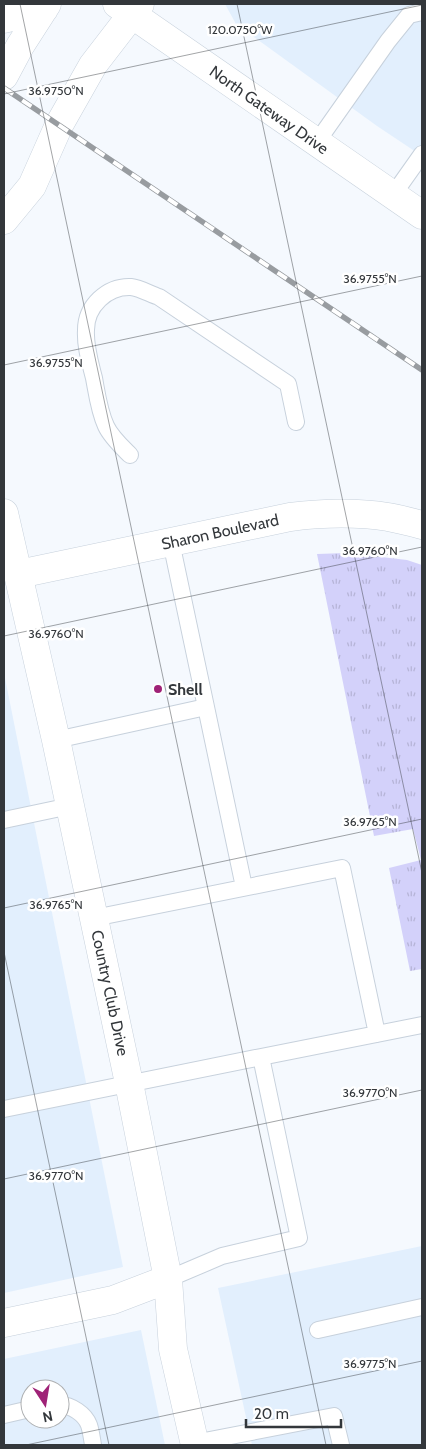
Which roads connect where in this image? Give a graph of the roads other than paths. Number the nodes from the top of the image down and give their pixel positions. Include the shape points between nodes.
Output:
1 (45, 6) edge
2 (130, 7) edge
3 (422, 12) edge
4 (4, 19) edge
5 (4, 76) edge
6 (317, 142) junction
7 (422, 154) edge
8 (393, 195) junction
9 (422, 214) edge
10 (4, 220) edge
11 (296, 422) dead end
12 (130, 456) dead end
13 (4, 518) edge
14 (422, 524) edge
15 (171, 542) junction
16 (19, 574) junction
17 (206, 707) junction
18 (56, 740) junction
19 (70, 806) junction
20 (4, 820) edge
21 (244, 888) junction
22 (94, 918) junction
23 (422, 1025) edge
24 (377, 1034) junction
25 (261, 1057) junction
26 (129, 1083) junction
27 (4, 1106) edge
28 (168, 1279) junction
29 (422, 1307) edge
30 (4, 1323) edge
31 (318, 1330) dead end
32 (70, 1408) edge
33 (20, 1411) edge
34 (4, 1415) edge
35 (195, 1444) edge
36 (93, 1445) edge
37 (340, 1445) edge

1 - 4 main road
1 - 5 main road
2 - 6 main road, North Gateway Drive
2 - 10 main road via 58,125 32,186
3 - 6 lane via 409,15
6 - 8 main road, North Gateway Drive
7 - 8 lane
8 - 9 main road, North Gateway Drive
11 - 12 lane via 288,384 159,297 130,287 117,289 94,304 88,316 86,341 100,411 107,428
13 - 16 main road, Country Club Drive
14 - 15 main road, Sharon Boulevard via 388,517 315,514
15 - 16 main road, Sharon Boulevard
15 - 17 lane
16 - 18 main road, Country Club Drive
17 - 18 lane
17 - 21 lane
18 - 19 main road, Country Club Drive
19 - 20 lane
19 - 22 main road, Country Club Drive
21 - 22 lane
21 - 24 lane via 342,868
22 - 26 main road, Country Club Drive
23 - 24 lane
24 - 25 lane
25 - 26 lane
25 - 28 lane via 299,1238 222,1256
26 - 27 lane
26 - 28 main road, Country Club Drive
28 - 30 main road via 113,1300
28 - 35 main road, Country Club Drive via 173,1350
29 - 31 lane
32 - 36 lane via 89,1423
33 - 34 lane
35 - 37 lane via 334,1416

